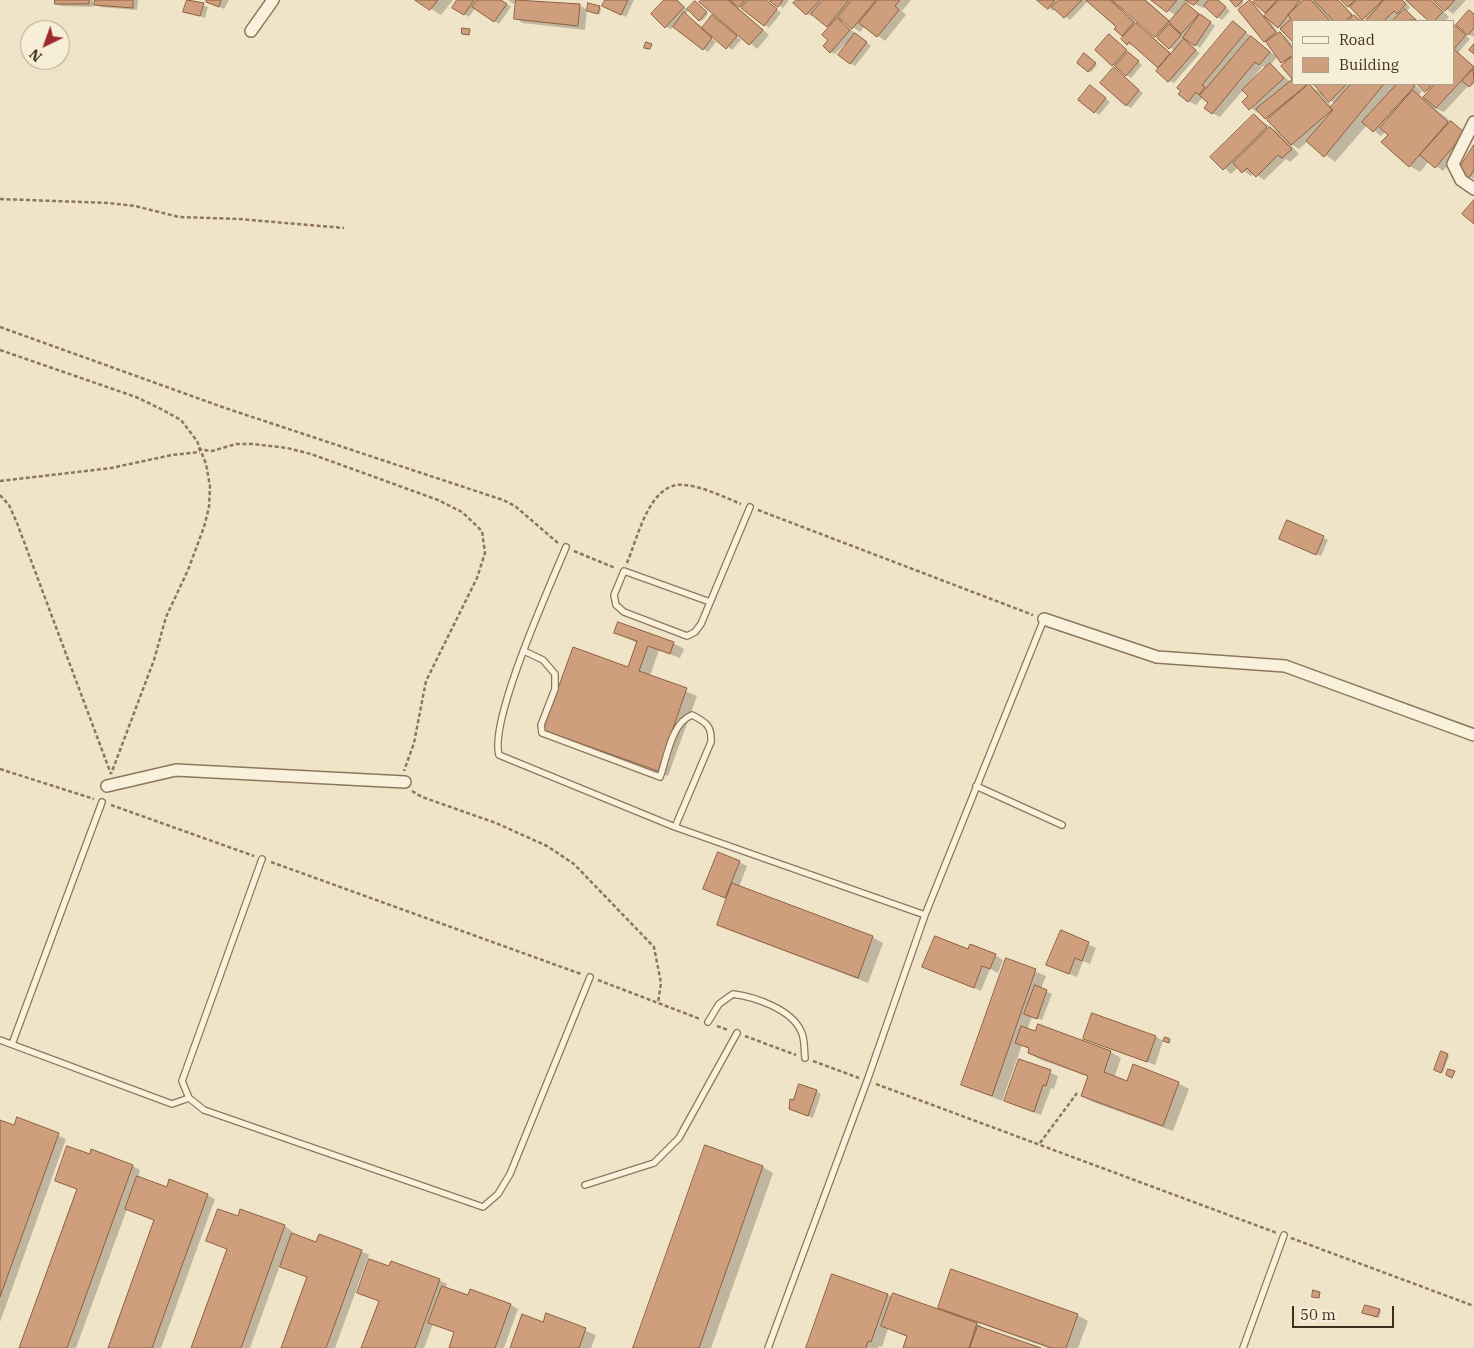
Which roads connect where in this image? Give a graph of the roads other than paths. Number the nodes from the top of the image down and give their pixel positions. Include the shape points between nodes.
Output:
1 (273, 0) edge
2 (252, 31) dead end
3 (1474, 122) edge
4 (1474, 189) edge
5 (750, 507) road end
6 (566, 547) road end
7 (710, 602) junction
8 (1044, 619) joint
9 (524, 651) junction
10 (1474, 735) edge
11 (405, 782) road end
12 (107, 786) road end
13 (976, 786) junction
14 (102, 802) dead end
15 (1062, 825) dead end
16 (674, 827) junction
17 (262, 859) dead end
18 (925, 915) junction
19 (590, 977) dead end
20 (708, 1022) dead end
21 (737, 1033) dead end
22 (0, 1040) edge
23 (12, 1044) junction
24 (805, 1058) dead end
25 (189, 1098) junction
26 (585, 1185) dead end
27 (1284, 1235) dead end
28 (768, 1348) edge
29 (1243, 1348) edge

1 - 2 street
3 - 4 street via 1453,164 1461,180
5 - 7 lane
6 - 9 lane
7 - 7 lane via 696,632 687,636 624,612 616,605 614,595 624,571
8 - 10 street via 1157,657 1285,666
8 - 13 lane
9 - 16 lane via 496,745 499,755
9 - 16 lane via 543,660 555,674 555,689 541,725 542,733 660,777 676,729 683,718 692,715 707,723 712,731 711,742
11 - 12 street via 176,770
13 - 15 lane
13 - 18 lane
14 - 23 lane
16 - 18 lane
17 - 25 lane via 182,1081
18 - 28 lane
19 - 25 lane via 510,1174 498,1194 483,1207 204,1110
20 - 24 lane via 719,1004 733,994 746,996 791,1016 802,1032
21 - 26 lane via 679,1138 654,1163
22 - 23 lane
23 - 25 lane via 172,1104
27 - 29 lane

